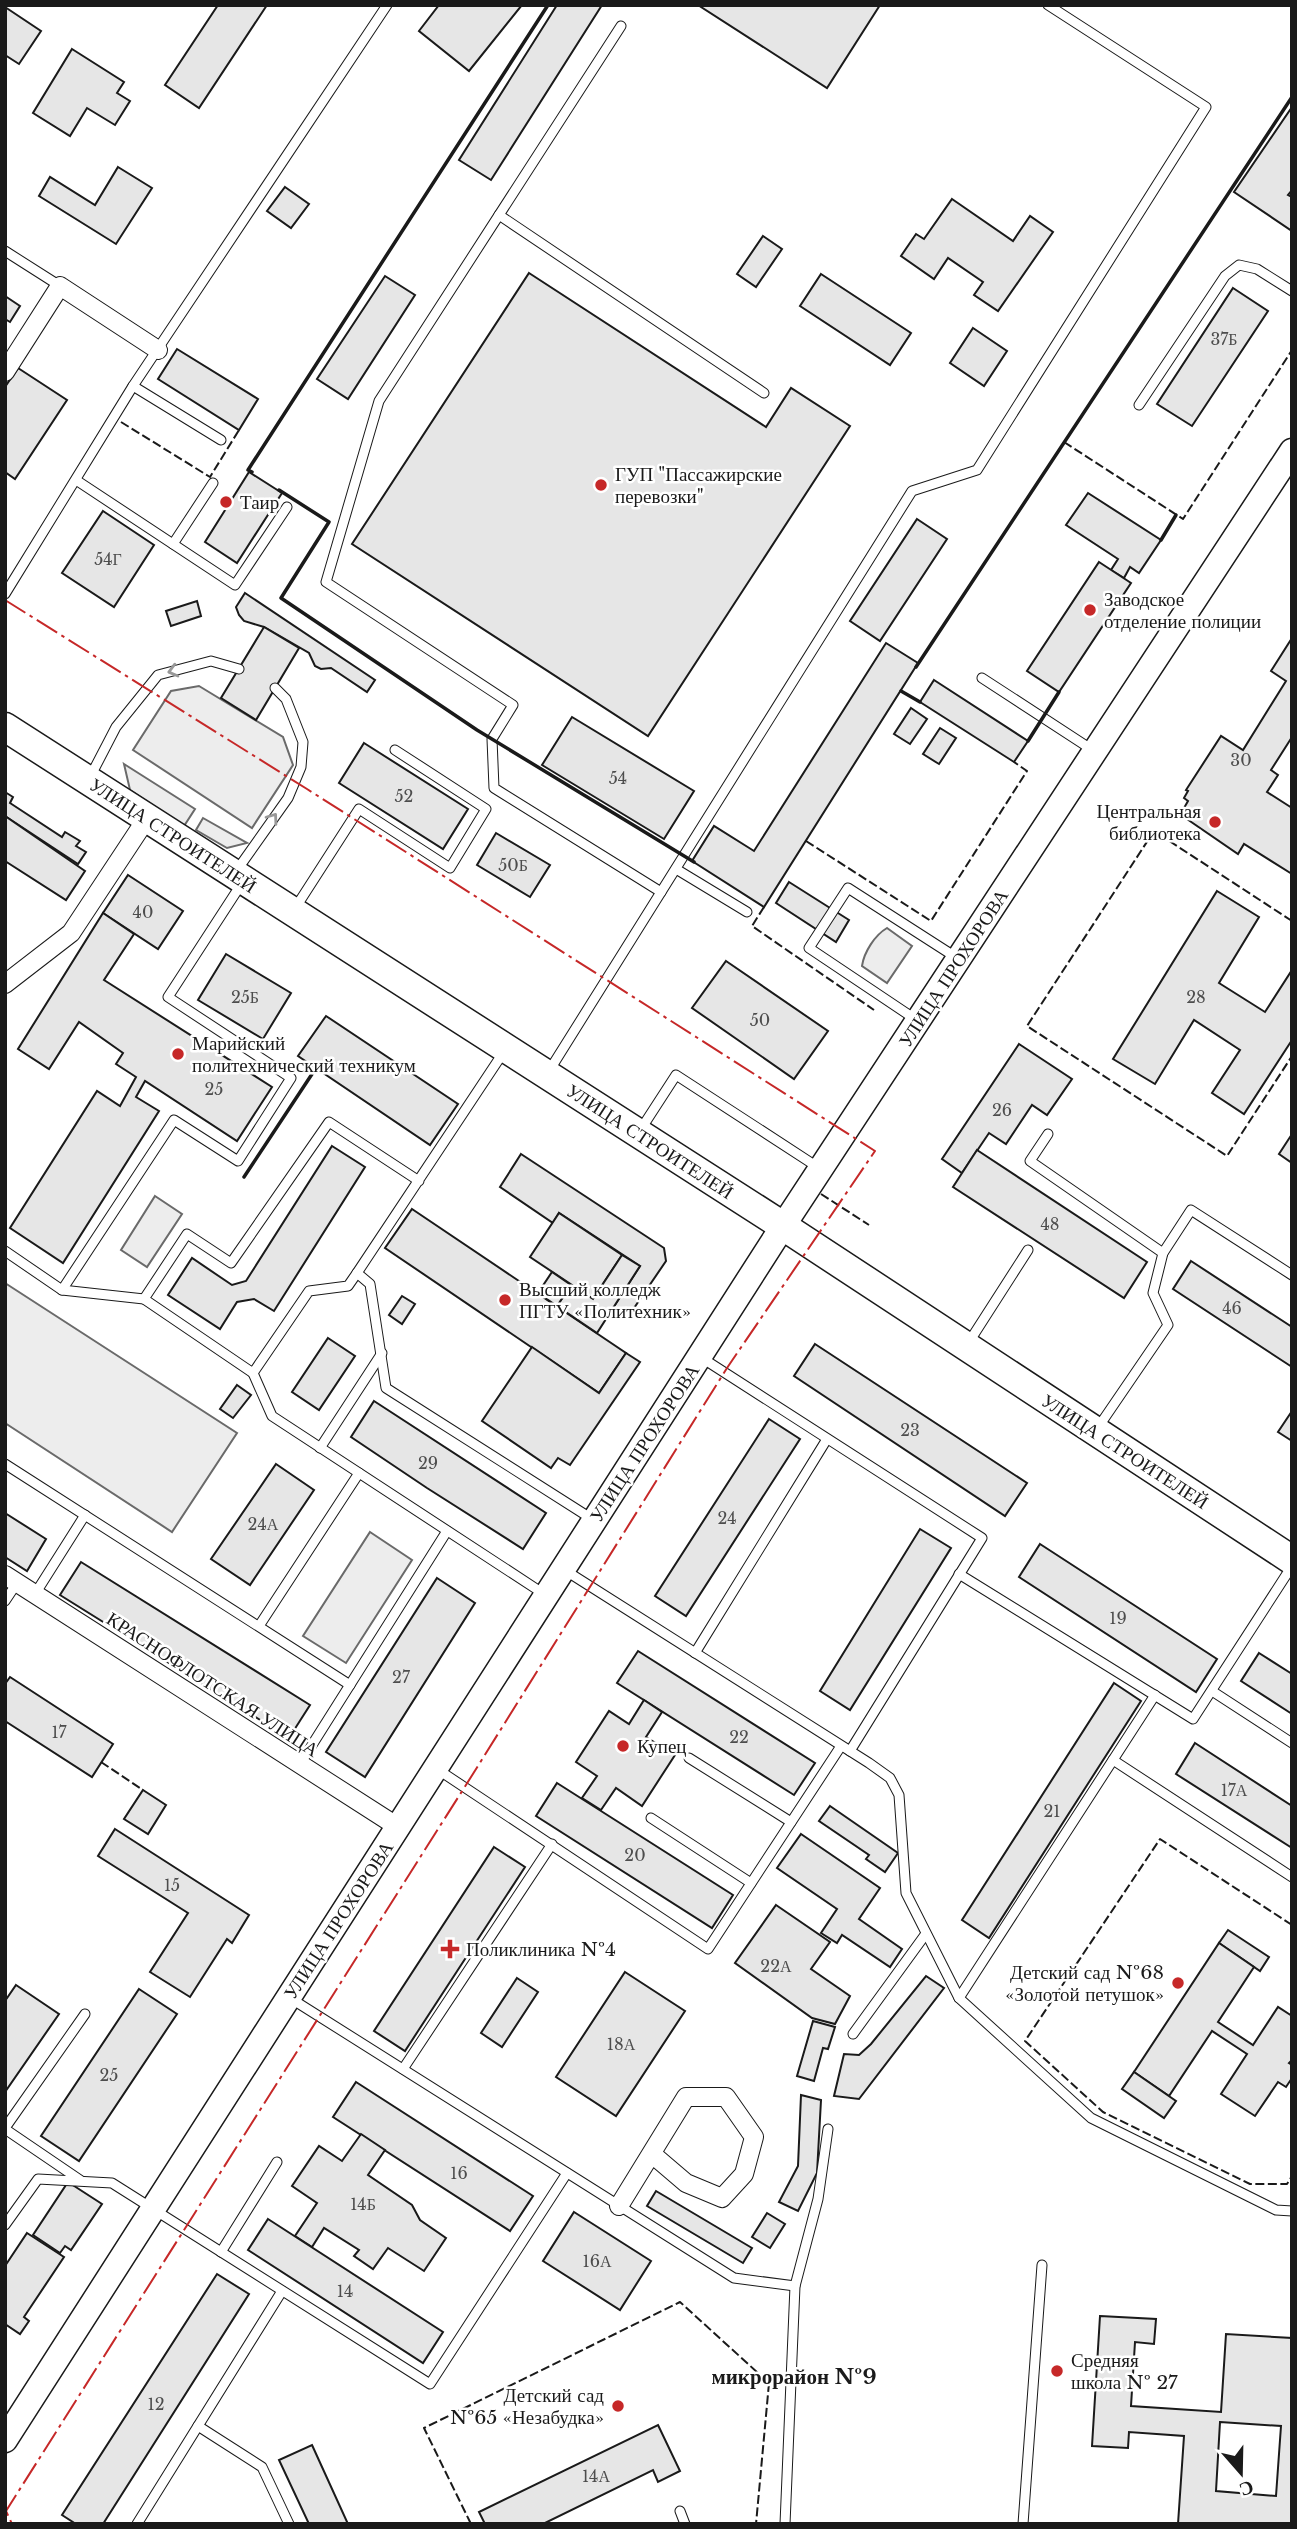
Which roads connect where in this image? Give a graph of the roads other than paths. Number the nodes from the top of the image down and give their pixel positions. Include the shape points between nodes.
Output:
1 (387, 5) edge
2 (1048, 5) edge
3 (621, 26) dead end
4 (499, 215) junction
5 (5, 251) edge
6 (60, 286) junction
7 (1292, 291) edge
8 (158, 350) junction
9 (5, 372) edge
10 (133, 387) junction
11 (764, 393) dead end
12 (1139, 405) dead end
13 (221, 440) dead end
14 (1292, 451) edge
15 (76, 480) junction
16 (213, 483) dead end
17 (287, 507) dead end
18 (173, 544) junction
19 (5, 594) edge
20 (239, 669) dead end
21 (982, 678) dead end
22 (275, 688) dead end
23 (5, 727) edge
24 (395, 750) dead end
25 (1096, 752) junction
26 (89, 780) junction
27 (147, 818) junction
28 (676, 869) junction
29 (239, 877) junction
30 (661, 892) junction
31 (293, 912) junction
32 (747, 912) dead end
33 (959, 959) junction
34 (5, 984) edge
35 (918, 1021) junction
36 (506, 1049) junction
37 (547, 1074) junction
38 (638, 1134) junction
39 (1048, 1134) dead end
40 (821, 1169) junction
41 (419, 1181) junction
42 (783, 1226) junction
43 (1028, 1250) dead end
44 (5, 1251) edge
45 (1163, 1253) junction
46 (357, 1273) junction
47 (1292, 1275) edge
48 (62, 1290) junction
49 (144, 1299) junction
50 (966, 1346) junction
51 (382, 1353) junction
52 (699, 1357) junction
53 (253, 1373) junction
54 (1096, 1431) junction
55 (827, 1438) junction
56 (320, 1448) junction
57 (5, 1464) edge
58 (359, 1473) junction
59 (85, 1515) junction
60 (594, 1521) junction
61 (447, 1531) junction
62 (1292, 1560) edge
63 (1292, 1566) edge
64 (563, 1569) junction
65 (959, 1574) junction
66 (11, 1579) edge
67 (35, 1594) junction
68 (546, 1596) junction
69 (5, 1601) edge
70 (258, 1626) junction
71 (695, 1653) junction
72 (350, 1685) junction
73 (1212, 1691) junction
74 (1155, 1695) junction
75 (1292, 1743) edge
76 (841, 1746) junction
77 (850, 1751) junction
78 (689, 1758) dead end
79 (1113, 1760) junction
80 (300, 1764) junction
81 (436, 1768) junction
82 (650, 1818) dead end
83 (791, 1822) junction
84 (398, 1827) junction
85 (552, 1844) junction
86 (1292, 1877) edge
87 (751, 1883) junction
88 (925, 1935) junction
89 (289, 1998) junction
90 (959, 1998) junction
91 (85, 2014) dead end
92 (853, 2034) dead end
93 (402, 2070) junction
94 (5, 2129) edge
95 (828, 2129) dead end
96 (652, 2154) junction
97 (277, 2162) dead end
98 (567, 2173) junction
99 (81, 2181) junction
100 (620, 2206) junction
101 (153, 2209) junction
102 (1292, 2211) edge
103 (5, 2225) edge
104 (221, 2252) junction
105 (1042, 2265) dead end
106 (795, 2286) junction
107 (282, 2291) junction
108 (198, 2426) junction
109 (6, 2438) edge
110 (680, 2511) dead end
111 (137, 2524) edge
112 (289, 2524) edge
113 (685, 2524) edge
114 (785, 2524) edge
115 (1023, 2524) edge

1 - 8 lane
2 - 28 lane via 1206,107 977,470 912,491
3 - 4 lane
4 - 11 lane
4 - 30 lane via 379,401 326,582 513,705 492,739 494,788
5 - 6 lane
6 - 8 street
6 - 9 street
7 - 12 lane via 1257,269 1239,265 1224,276
8 - 10 lane
10 - 13 lane
10 - 15 lane
14 - 25 street, УЛИЦА ПРОХОРОВА
15 - 18 lane
15 - 19 lane
16 - 18 lane
17 - 18 lane via 236,585
20 -> 26 lane via 211,661 158,675 116,727
21 - 25 lane
29 -> 22 lane via 288,798 301,767 303,742 286,699
23 - 26 main road, УЛИЦА СТРОИТЕЛЕЙ
24 - 31 lane via 486,809 450,868 359,809
25 - 33 street, УЛИЦА ПРОХОРОВА
26 - 27 main road, УЛИЦА СТРОИТЕЛЕЙ
27 - 29 main road, УЛИЦА СТРОИТЕЛЕЙ
27 - 34 street via 71,933
28 - 30 lane
28 - 32 lane
29 - 31 main road, УЛИЦА СТРОИТЕЛЕЙ
29 - 48 lane via 168,997 291,1078 238,1161 174,1120
30 - 37 lane
31 - 36 main road, УЛИЦА СТРОИТЕЛЕЙ
33 - 35 street, УЛИЦА ПРОХОРОВА
33 - 35 lane via 848,888 809,948
35 - 40 street, УЛИЦА ПРОХОРОВА
36 - 37 main road, УЛИЦА СТРОИТЕЛЕЙ
36 - 41 lane
37 - 38 main road, УЛИЦА СТРОИТЕЛЕЙ
38 - 40 lane via 676,1075
38 - 42 main road, УЛИЦА СТРОИТЕЛЕЙ
39 - 45 lane via 1030,1161
40 - 42 street, УЛИЦА ПРОХОРОВА
41 - 46 lane
41 - 49 lane via 329,1122 231,1263 187,1234
42 - 50 main road, УЛИЦА СТРОИТЕЛЕЙ
42 - 52 street, УЛИЦА ПРОХОРОВА
43 - 50 lane
44 - 48 lane
45 - 47 lane via 1191,1210
45 - 54 lane via 1153,1293 1168,1325
46 - 51 lane via 370,1284
46 - 53 lane via 348,1286 309,1291
48 - 49 lane
49 - 53 lane
50 - 54 main road, УЛИЦА СТРОИТЕЛЕЙ
51 - 56 lane
51 - 60 lane via 386,1388
52 - 55 lane
52 - 60 street, УЛИЦА ПРОХОРОВА
53 - 56 lane via 272,1416
54 - 62 main road, УЛИЦА СТРОИТЕЛЕЙ
55 - 65 lane via 982,1538
55 - 71 lane
56 - 58 lane
57 - 59 lane
58 - 61 lane
58 - 70 lane
59 - 67 lane
59 - 70 lane
60 - 64 street, УЛИЦА ПРОХОРОВА
61 - 68 lane
61 - 72 lane
63 - 73 lane
64 - 68 street, УЛИЦА ПРОХОРОВА
64 - 71 lane
65 - 74 lane
65 - 77 lane
66 - 67 street, КРАСНОФЛОТСКАЯ УЛИЦА
66 - 69 lane
67 - 80 street, КРАСНОФЛОТСКАЯ УЛИЦА
68 - 81 street, УЛИЦА ПРОХОРОВА
70 - 72 lane
71 - 76 lane
72 - 80 lane
73 - 74 lane via 1193,1719
73 - 75 lane
74 - 79 lane
76 - 77 lane
76 - 83 lane
77 - 88 lane via 890,1779 899,1796 905,1893
78 - 83 lane
79 - 86 lane
79 - 90 lane
80 - 84 street, КРАСНОФЛОТСКАЯ УЛИЦА
81 - 84 street, УЛИЦА ПРОХОРОВА
81 - 85 lane
82 - 87 lane
83 - 87 lane
84 - 89 street, УЛИЦА ПРОХОРОВА
85 - 87 lane via 708,1948
85 - 93 lane
88 - 90 lane
88 - 92 lane
89 - 93 lane
89 - 101 street, УЛИЦА ПРОХОРОВА
90 - 102 lane via 1091,2118 1276,2210
91 - 94 lane
93 - 98 lane
94 - 99 lane
95 - 106 lane via 818,2199
96 - 96 street via 686,2097 726,2097 754,2137 744,2174 722,2198 686,2183
96 - 100 street
97 - 104 lane
98 - 100 lane
98 - 107 lane via 430,2384
99 - 101 lane via 112,2183
99 - 103 lane via 38,2179
100 - 106 lane via 734,2278
101 - 104 lane
101 - 109 street, УЛИЦА ПРОХОРОВА
104 - 107 lane
105 - 115 lane
106 - 114 lane
107 - 108 lane
108 - 111 lane
108 - 112 lane via 262,2467
110 - 113 lane

